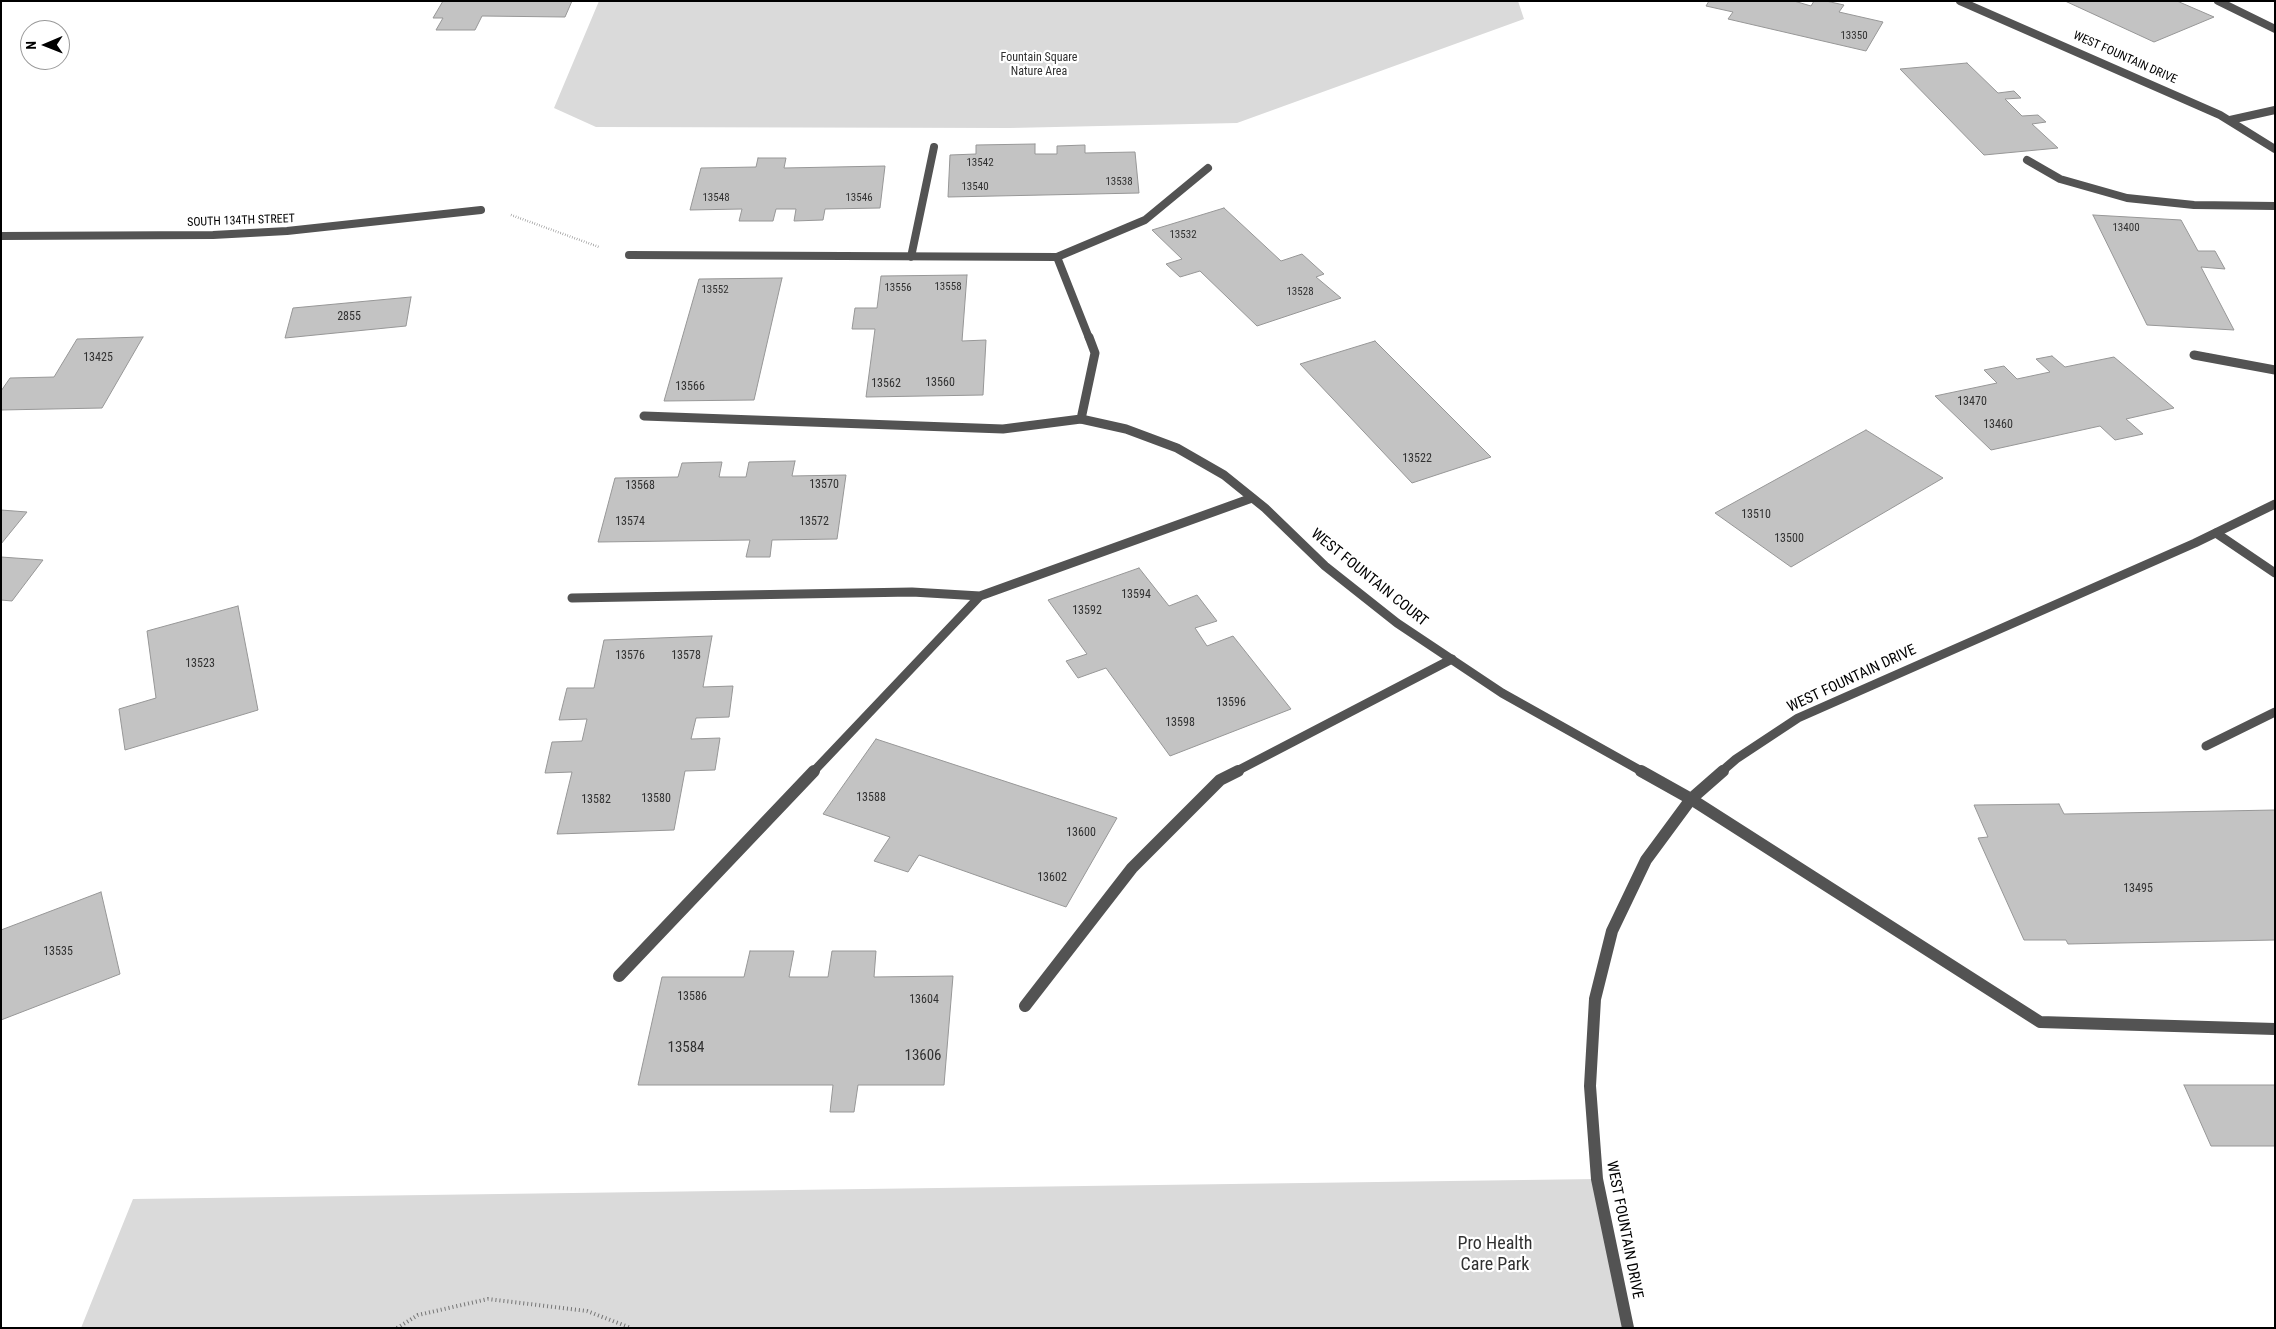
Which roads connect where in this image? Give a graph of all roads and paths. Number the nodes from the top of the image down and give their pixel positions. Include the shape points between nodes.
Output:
1 (1960, 1) edge
2 (2218, 1) edge
3 (2275, 30) edge
4 (2275, 110) edge
5 (2230, 120) junction
6 (934, 147) dead end
7 (2275, 149) edge
8 (2027, 160) dead end
9 (1208, 168) dead end
10 (2275, 206) edge
11 (481, 210) joint
12 (1, 236) edge
13 (628, 255) joint
14 (911, 257) junction
15 (1057, 257) junction
16 (2194, 355) dead end
17 (2275, 370) edge
18 (644, 416) dead end
19 (1082, 419) junction
20 (1252, 498) junction
21 (2275, 504) edge
22 (2216, 533) junction
23 (2275, 572) edge
24 (980, 596) junction
25 (572, 598) dead end
26 (1452, 659) junction
27 (2275, 712) edge
28 (2206, 746) dead end
29 (1691, 799) junction
30 (619, 976) dead end
31 (1024, 1006) dead end
32 (2275, 1029) edge
33 (397, 1328) edge
34 (631, 1328) edge
35 (1628, 1328) edge

1 - 5 street, WEST FOUNTAIN DRIVE
2 - 3 street
4 - 5 street
5 - 7 street, WEST FOUNTAIN DRIVE
6 - 14 street
8 - 10 street via 2060,179 2127,198 2194,205
9 - 15 street via 1146,220
11 - 12 street, SOUTH 134TH STREET via 287,231 213,235
11 - 13 path via 504,212
13 - 14 street
14 - 15 street
15 - 19 street via 1095,353
16 - 17 street
18 - 19 street via 1003,429
19 - 20 street, WEST FOUNTAIN COURT via 1126,429 1177,448 1224,475
20 - 24 street
20 - 26 street, WEST FOUNTAIN COURT via 1325,566 1397,623
21 - 22 street, WEST FOUNTAIN DRIVE
22 - 23 street
22 - 29 street, WEST FOUNTAIN DRIVE via 1798,718 1736,759
24 - 25 street via 912,592
24 - 30 street
26 - 29 street, WEST FOUNTAIN COURT via 1502,693
26 - 31 street via 1220,780 1132,868
27 - 28 street
29 - 32 street, WEST FOUNTAIN COURT via 2040,1022
29 - 35 street, WEST FOUNTAIN DRIVE via 1646,860 1637,878 1612,931 1595,999 1590,1086 1597,1179
33 - 34 path via 418,1315 488,1298 587,1311

